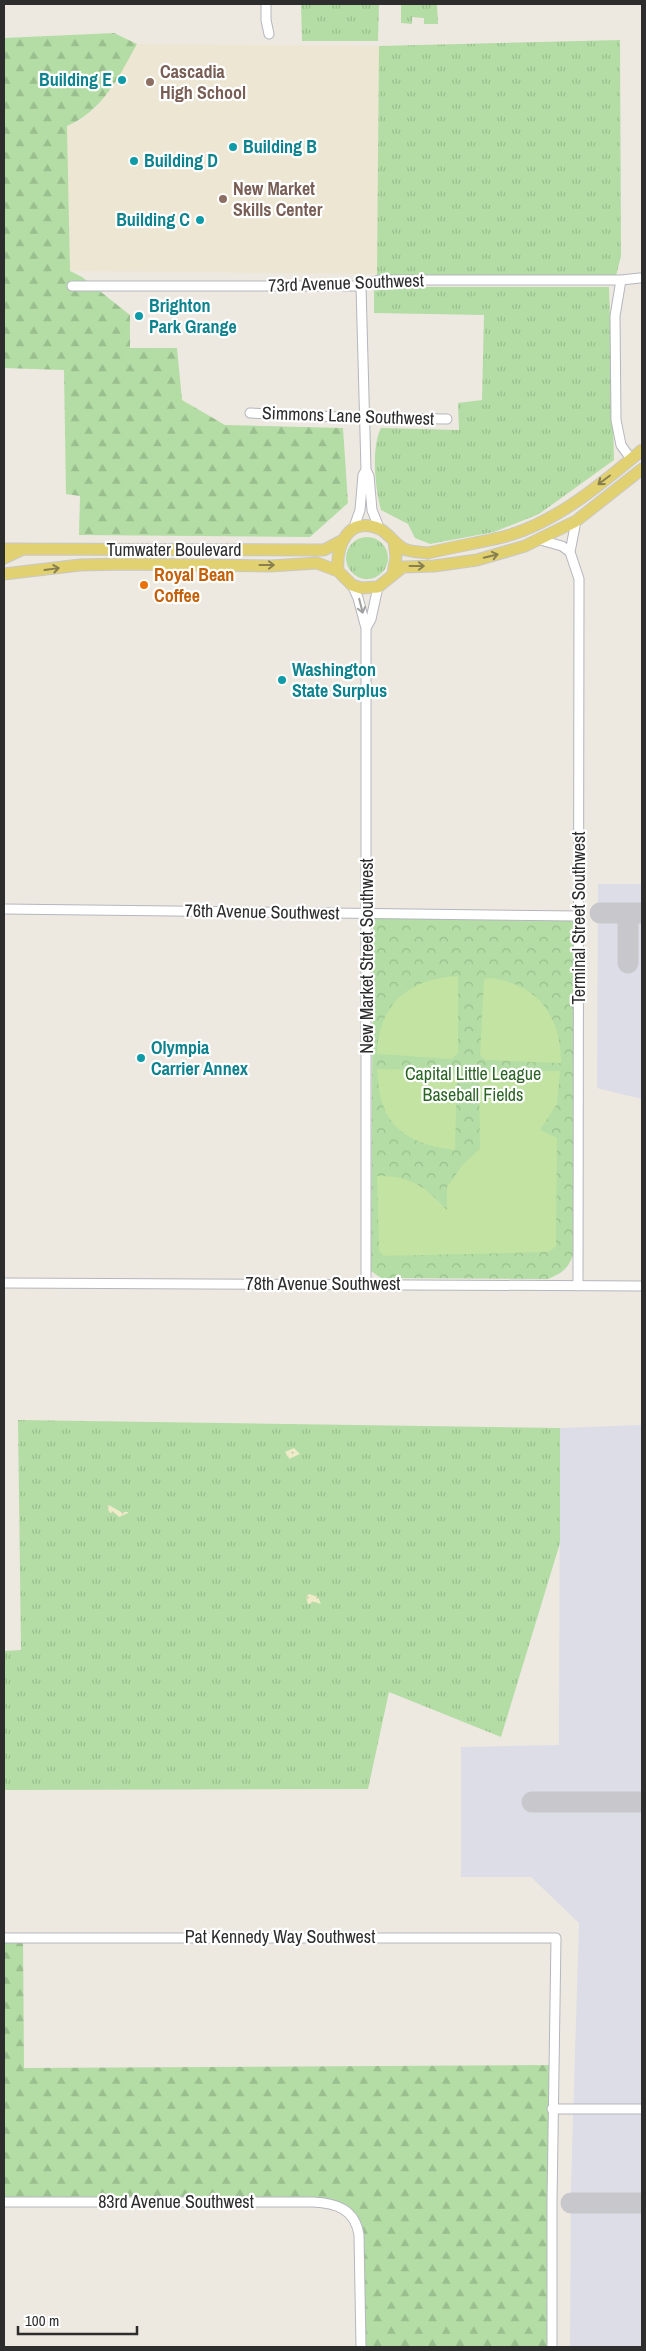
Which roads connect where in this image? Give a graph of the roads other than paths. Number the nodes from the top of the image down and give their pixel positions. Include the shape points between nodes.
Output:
1 (266, 4) edge
2 (269, 34) dead end
3 (640, 278) dead end
4 (621, 280) junction
5 (72, 286) dead end
6 (361, 286) junction
7 (250, 413) dead end
8 (363, 418) junction
9 (447, 419) dead end
10 (642, 450) edge
11 (631, 459) junction
12 (642, 469) edge
13 (366, 470) junction
14 (576, 521) junction
15 (353, 530) junction
16 (380, 530) junction
17 (540, 540) junction
18 (341, 541) junction
19 (394, 541) junction
20 (4, 549) edge
21 (22, 549) junction
22 (570, 552) junction
23 (4, 558) edge
24 (338, 571) junction
25 (4, 574) edge
26 (393, 574) junction
27 (352, 585) junction
28 (378, 587) junction
29 (366, 628) junction
30 (4, 909) edge
31 (368, 912) junction
32 (579, 916) junction
33 (4, 1283) edge
34 (366, 1284) junction
35 (578, 1286) junction
36 (642, 1286) edge
37 (4, 1938) edge
38 (642, 2109) edge
39 (552, 2110) junction
40 (4, 2202) edge
41 (361, 2347) edge
42 (552, 2347) edge

1 - 2 street
3 - 4 street, 73rd Avenue Southwest
4 - 6 street, 73rd Avenue Southwest via 378,280
4 - 11 street via 615,316 616,420 621,445
5 - 6 street, 73rd Avenue Southwest
6 - 8 street
7 - 8 street, Simmons Lane Southwest
8 - 9 street, Simmons Lane Southwest
8 - 13 street
10 - 11 main road
11 -> 19 main road via 582,497 541,522 504,537 428,552 411,551
12 - 14 main road
13 - 15 street via 360,510
13 - 16 street via 374,516
14 - 17 main road
14 - 22 street, Terminal Street Southwest
15 - 16 main road via 367,526
15 - 18 main road
16 - 19 main road
17 - 22 street via 550,541
26 -> 17 main road via 406,566 443,565 494,556
18 - 21 main road, Tumwater Boulevard via 324,550
18 - 24 main road
19 - 26 main road
20 - 21 main road, Tumwater Boulevard
21 - 23 main road
22 - 32 street, Terminal Street Southwest via 579,579
25 -> 24 main road, Tumwater Boulevard via 125,564 270,566 317,563
24 - 27 main road
26 - 28 main road
27 - 28 main road
27 -> 29 street, New Market Street Southwest
28 - 29 street, New Market Street Southwest
29 - 31 street, New Market Street Southwest
30 - 31 street, 76th Avenue Southwest
31 - 32 street, 76th Avenue Southwest
31 - 34 street, New Market Street Southwest
32 - 35 street, Terminal Street Southwest
33 - 34 street, 78th Avenue Southwest
34 - 35 street, 78th Avenue Southwest
35 - 36 street, 78th Avenue Southwest
37 - 39 street, Pat Kennedy Way Southwest via 556,1938
38 - 39 street
39 - 42 street
40 - 41 street, 83rd Avenue Southwest via 332,2204 346,2210 360,2234

